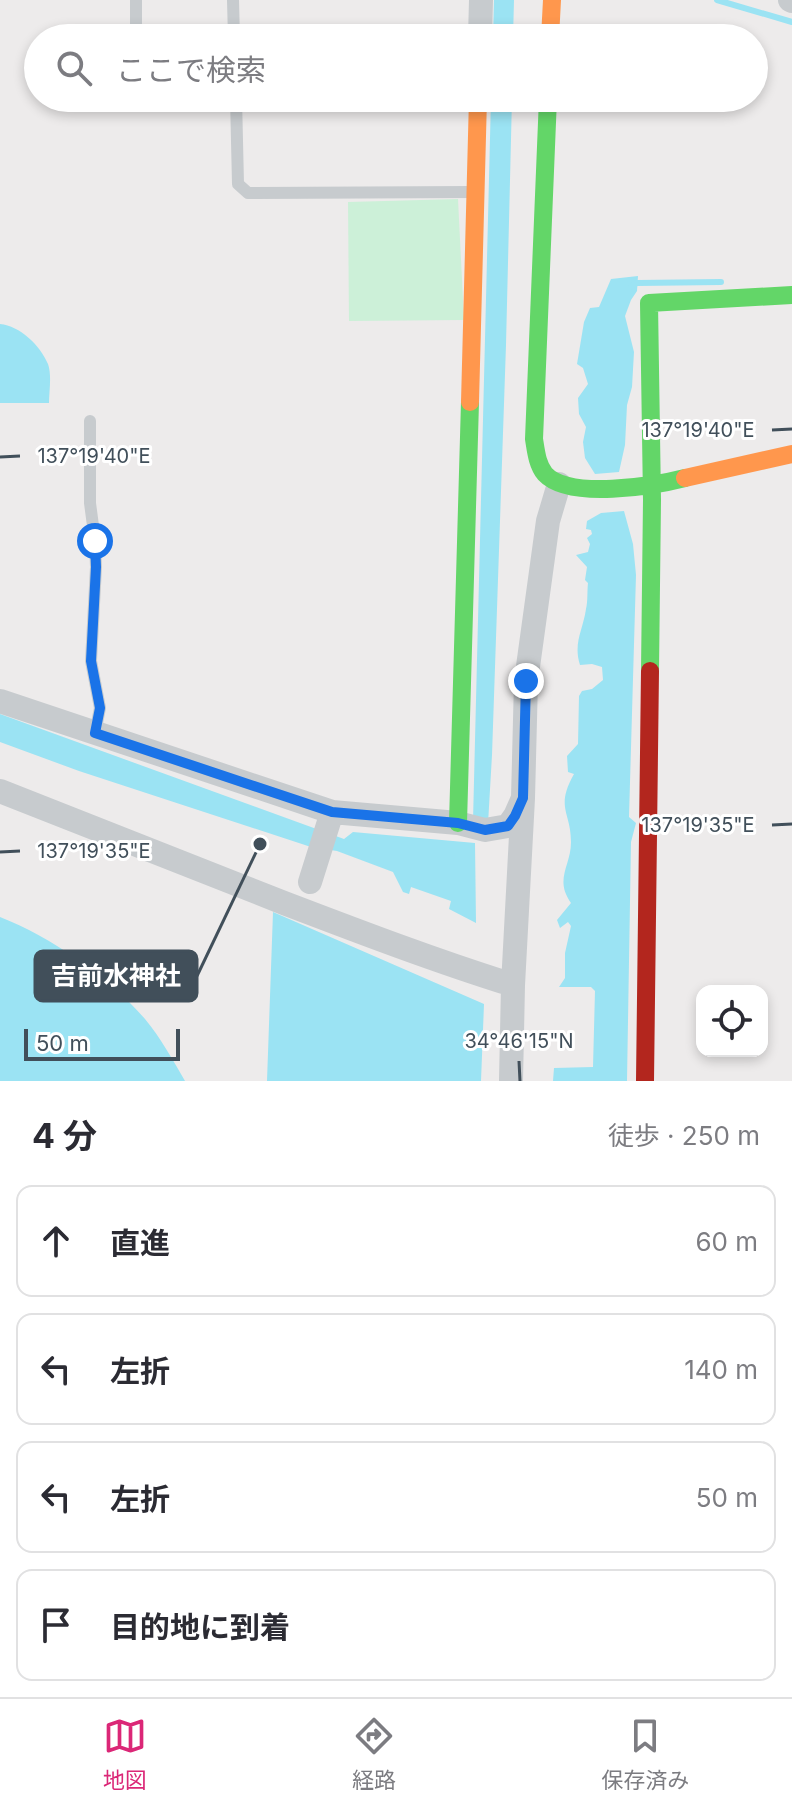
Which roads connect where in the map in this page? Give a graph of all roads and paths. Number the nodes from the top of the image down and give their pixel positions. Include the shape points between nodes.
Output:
1 (136, 0) edge
2 (233, 0) edge
3 (481, 0) edge
4 (552, 0) edge
5 (136, 24) edge
6 (234, 24) edge
7 (480, 24) edge
8 (551, 24) edge
9 (236, 112) edge
10 (478, 112) edge
11 (547, 112) edge
12 (475, 192) junction
13 (792, 295) edge
14 (90, 421) dead end
15 (792, 454) edge
16 (559, 484) junction
17 (652, 486) junction
18 (0, 701) edge
19 (95, 733) junction
20 (0, 791) edge
21 (523, 798) junction
22 (332, 812) junction
23 (458, 823) junction
24 (310, 882) dead end
25 (513, 985) junction
26 (511, 1081) edge
27 (645, 1081) edge

1 - 5 lane
2 - 6 lane
3 - 7 street
4 - 8 street
9 - 12 lane via 238,184 248,193
10 - 12 street
11 - 16 street via 534,439 538,462
12 - 23 street
13 - 17 street via 649,303
14 - 19 lane via 96,567 91,661 100,708
15 - 17 street
16 - 17 street via 587,489
16 - 21 street via 548,521 526,681
17 - 27 street
18 - 19 street
19 - 22 street
20 - 25 street
21 - 23 street via 508,826 485,830
21 - 25 street
22 - 23 street
22 - 24 street
25 - 26 street

